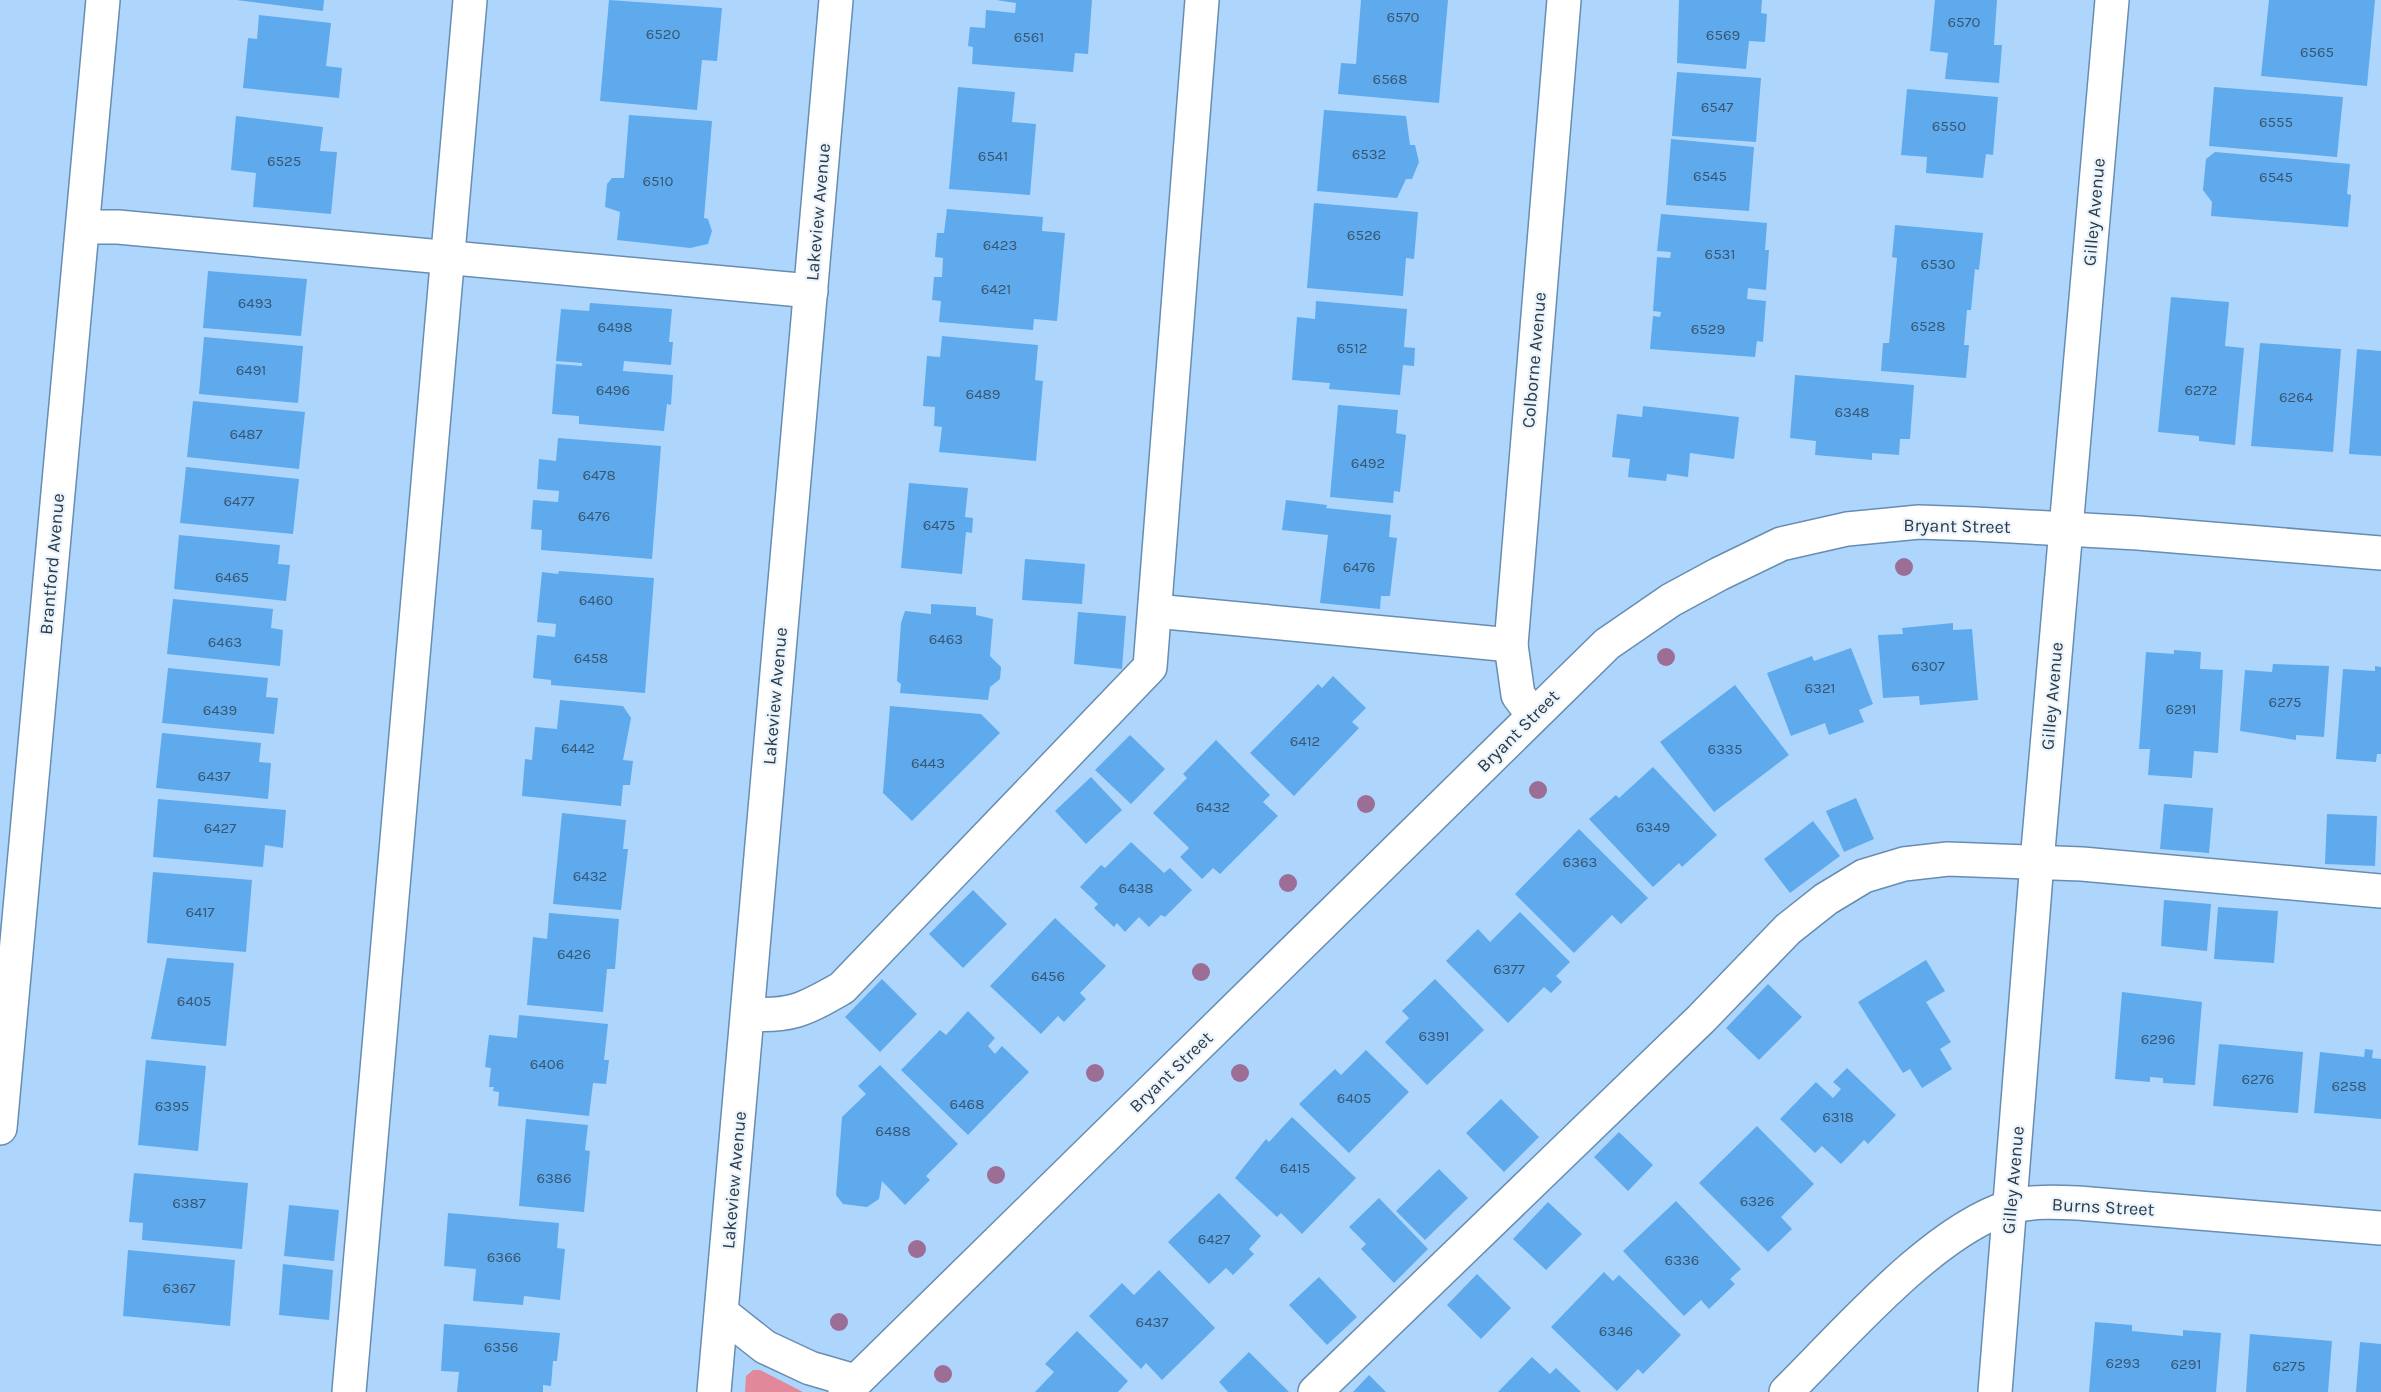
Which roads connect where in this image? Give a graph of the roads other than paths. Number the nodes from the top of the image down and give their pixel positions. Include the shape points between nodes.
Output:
1 (103, 0) edge
2 (470, 0) edge
3 (836, 0) edge
4 (1202, 0) edge
5 (1564, 0) edge
6 (2112, 0) edge
7 (83, 226) junction
8 (448, 258) junction
9 (811, 291) junction
10 (2068, 529) junction
11 (2381, 553) edge
12 (1155, 611) junction
13 (1511, 645) junction
14 (1533, 715) junction
15 (2037, 862) junction
16 (2381, 891) edge
17 (748, 1014) junction
18 (0, 1128) edge
19 (2010, 1207) junction
20 (2381, 1228) edge
21 (722, 1313) junction
22 (850, 1387) edge
23 (350, 1392) edge
24 (714, 1392) edge
25 (1315, 1392) edge
26 (1785, 1392) edge
27 (1995, 1392) edge

1 - 7 street, Brantford Avenue
2 - 8 street
3 - 9 street, Lakeview Avenue
4 - 12 street
5 - 13 street, Colborne Avenue
6 - 10 street, Gilley Avenue
7 - 8 street
7 - 18 street, Brantford Avenue
8 - 9 street
8 - 23 street
9 - 17 street, Lakeview Avenue
10 - 11 street, Bryant Street
10 - 14 street, Bryant Street via 1919,522 1847,529 1781,544 1671,600 1607,644
10 - 15 street, Gilley Avenue
12 - 13 street
12 - 17 street via 1150,667 842,988 812,1005 779,1016
13 - 14 street, Colborne Avenue via 1518,695
14 - 22 street, Bryant Street
15 - 16 street
15 - 19 street, Gilley Avenue
15 - 25 street via 1948,859 1904,864 1864,876 1826,899 1788,929 1701,1019
17 - 21 street, Lakeview Avenue
19 - 20 street, Burns Street via 2078,1203
19 - 26 street, Burns Street via 1959,1231 1905,1275
19 - 27 street, Gilley Avenue
21 - 22 street, Bryant Street via 765,1347
21 - 24 street, Lakeview Avenue

